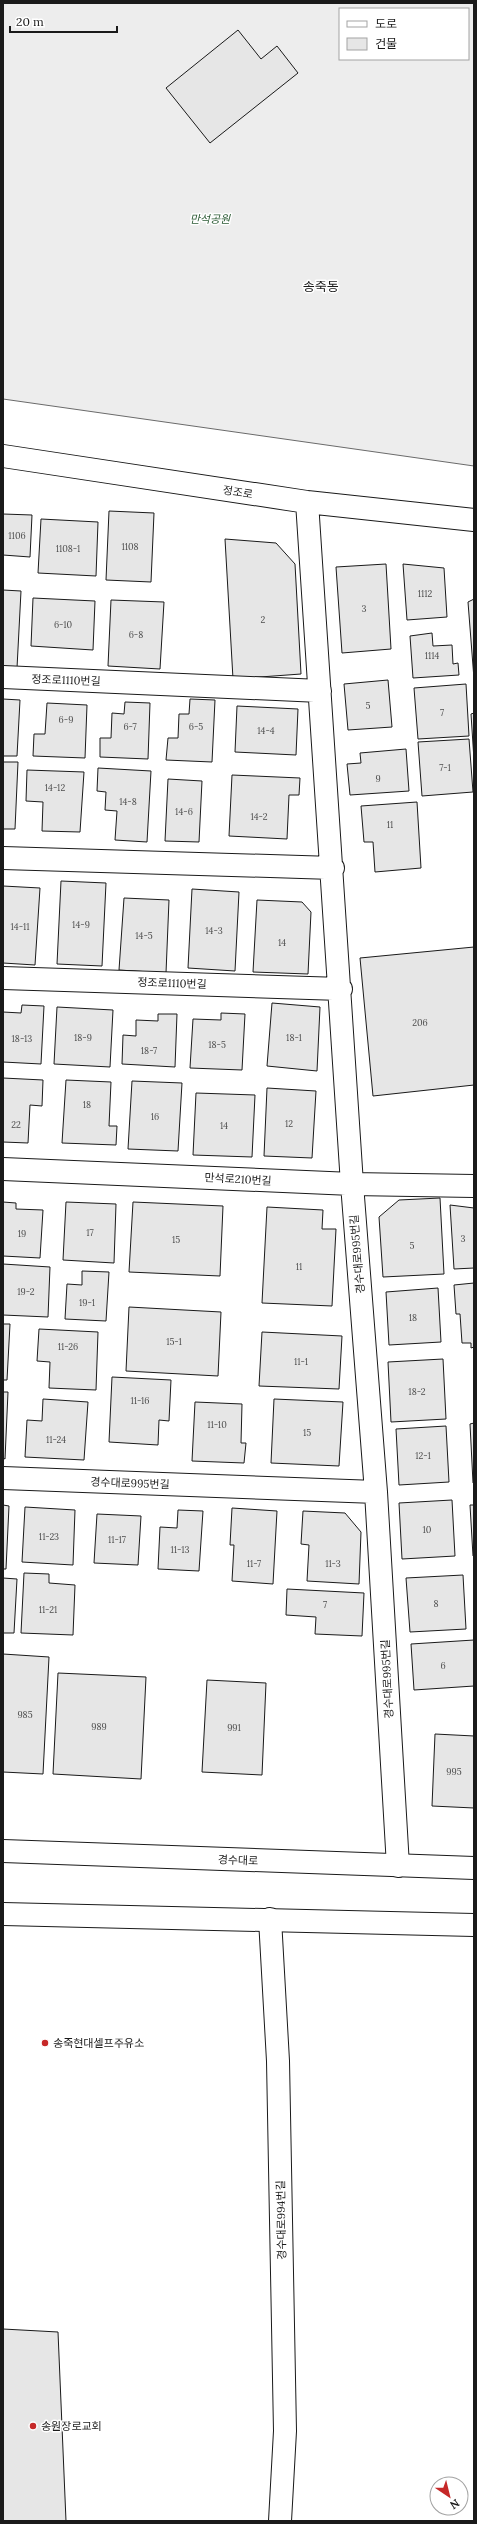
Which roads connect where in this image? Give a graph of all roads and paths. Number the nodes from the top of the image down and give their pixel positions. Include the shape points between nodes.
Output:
1 (3, 456) edge
2 (307, 502) junction
3 (474, 520) edge
4 (3, 677) edge
5 (320, 691) junction
6 (3, 858) edge
7 (333, 868) junction
8 (3, 978) edge
9 (341, 989) junction
10 (3, 1169) edge
11 (352, 1184) junction
12 (474, 1186) edge
13 (3, 1478) edge
14 (376, 1492) junction
15 (3, 1851) edge
16 (398, 1866) junction
17 (474, 1868) edge
18 (3, 1914) edge
19 (270, 1919) junction
20 (474, 1925) edge
21 (280, 2521) edge

1 - 2 street, 정조로
2 - 3 street, 정조로
2 - 5 street
4 - 5 street, 정조로1110번길
5 - 7 street
6 - 7 street
7 - 9 street
8 - 9 street, 정조로1110번길
9 - 11 street
10 - 11 street, 만석로210번길
11 - 12 street, 만석로210번길
11 - 14 street, 경수대로995번길
13 - 14 street, 경수대로995번길
14 - 16 street, 경수대로995번길
15 - 16 street, 경수대로
16 - 17 street, 경수대로
18 - 19 street
19 - 20 street
19 - 21 street, 경수대로994번길 via 278,2061 284,2415

